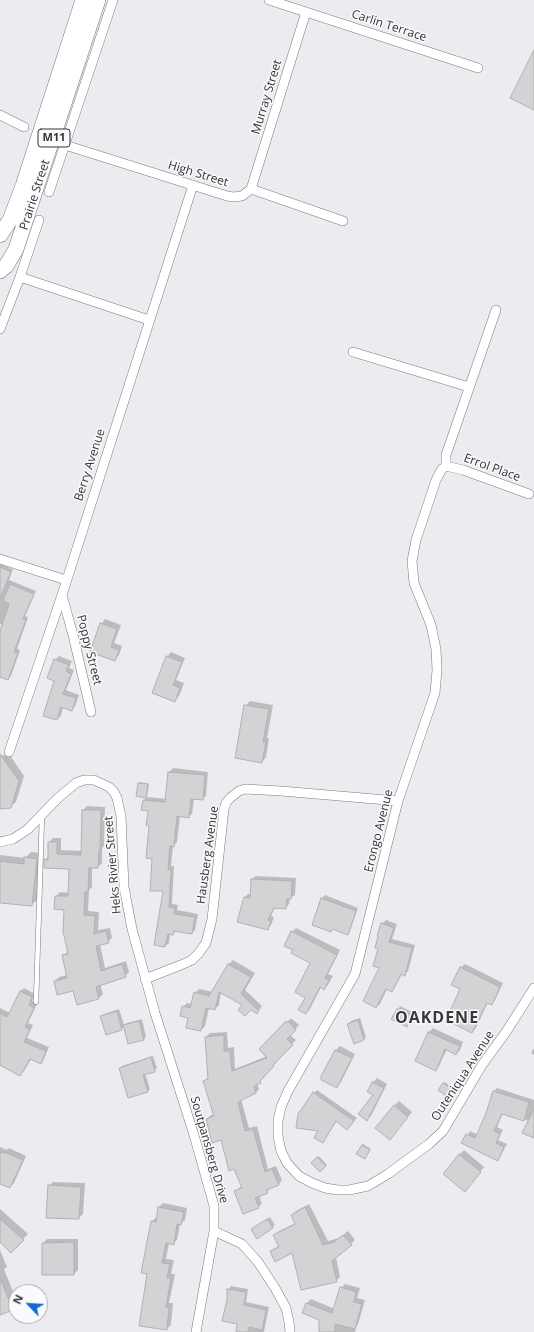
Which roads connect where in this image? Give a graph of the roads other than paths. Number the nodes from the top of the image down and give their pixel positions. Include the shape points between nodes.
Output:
1 (83, 0) edge
2 (98, 0) edge
3 (113, 0) edge
4 (269, 0) edge
5 (306, 12) junction
6 (478, 68) dead end
7 (0, 116) edge
8 (24, 127) dead end
9 (65, 145) junction
10 (193, 185) junction
11 (251, 189) junction
12 (49, 192) dead end
13 (39, 220) dead end
14 (343, 221) dead end
15 (0, 235) edge
16 (0, 271) edge
17 (20, 277) junction
18 (496, 310) dead end
19 (149, 320) junction
20 (0, 329) edge
21 (353, 352) dead end
22 (469, 387) junction
23 (446, 466) junction
24 (529, 494) dead end
25 (0, 559) edge
26 (66, 580) junction
27 (62, 595) junction
28 (91, 712) dead end
29 (9, 752) dead end
30 (398, 801) junction
31 (42, 814) junction
32 (0, 842) edge
33 (146, 979) junction
34 (534, 988) edge
35 (36, 1002) dead end
36 (312, 1183) joint
37 (214, 1231) junction
38 (196, 1332) edge
39 (290, 1332) edge

1 - 15 main road, Prairie Street / M11 via 23,186 10,220
2 - 16 main road, Prairie Street / M11 via 31,209 16,249
3 - 9 street
4 - 5 street, Carlin Terrace
5 - 6 street, Carlin Terrace
5 - 11 street, Murray Street
7 - 8 street
9 - 10 street, High Street
9 - 12 street
10 - 11 street, High Street via 233,197 242,196
10 - 19 street, Berry Avenue
11 - 14 street
13 - 17 street
17 - 19 street
17 - 20 street
18 - 22 street
19 - 26 street, Berry Avenue
21 - 22 street
22 - 23 street via 446,455
23 - 24 street, Errol Place
23 - 30 street, Erongo Avenue via 436,480 416,540 411,567 414,583 435,642 437,682 428,716
25 - 26 street
26 - 27 street, Berry Avenue
27 - 28 street, Poppy Street
27 - 29 street, Berry Avenue
30 - 33 street, Hausberg Avenue via 281,791 239,791 226,803 224,809 212,919 206,943 192,960
30 - 36 street, Erongo Avenue via 355,974 288,1091 280,1112 278,1136 284,1157 294,1172
31 - 32 street, Heks Rivier Street via 28,829 13,839
31 - 33 street, Heks Rivier Street via 72,785 80,781 94,780 106,784 114,792 121,816 127,905
31 - 35 lane
33 - 37 street, Soutpansberg Drive via 212,1195
34 - 36 street, Outeniqua Avenue via 438,1136 368,1186 338,1190
37 - 38 street, Soutpansberg Drive
37 - 39 street via 242,1244 258,1262 284,1302

